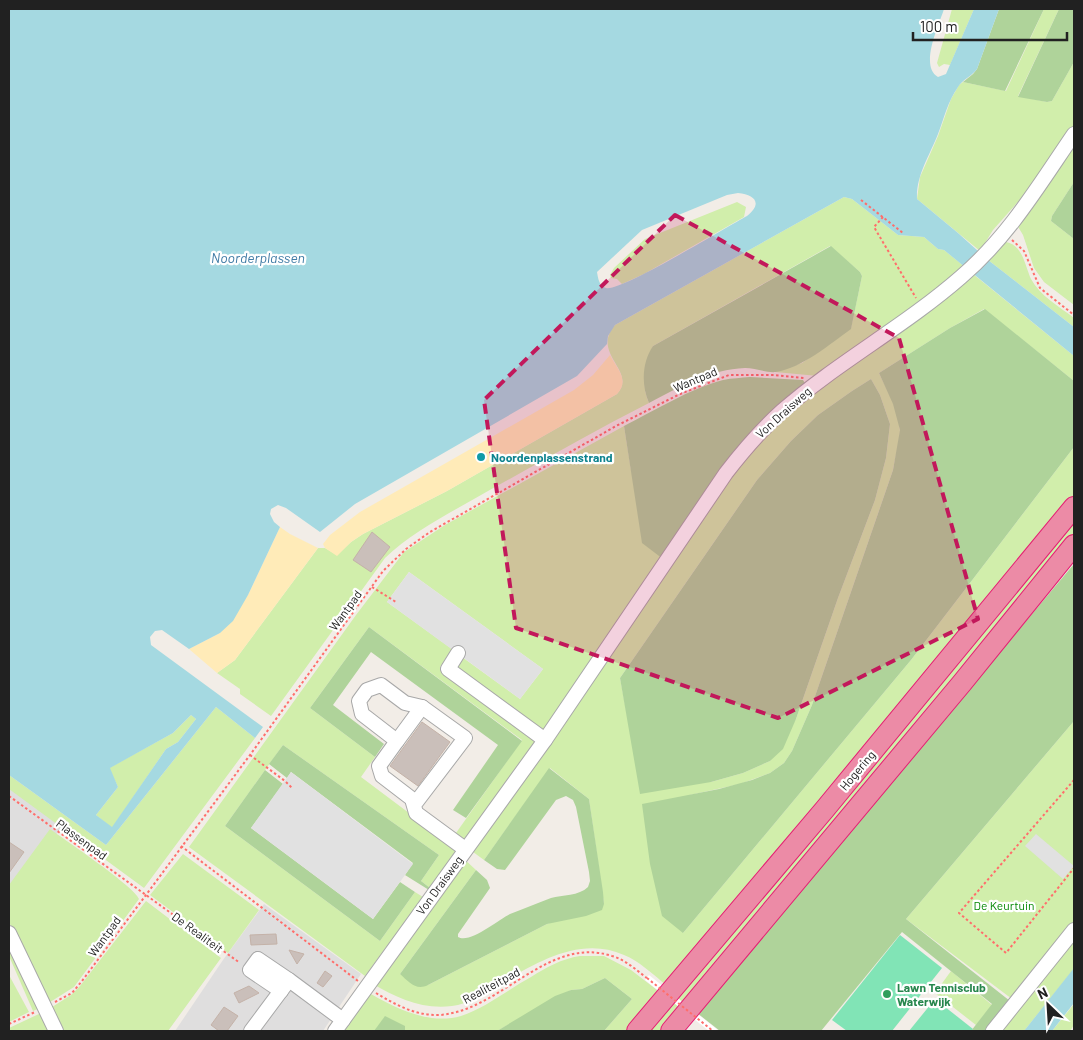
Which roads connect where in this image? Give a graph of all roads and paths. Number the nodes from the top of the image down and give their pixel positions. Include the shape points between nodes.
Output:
1 (1074, 134) edge
2 (862, 200) dead end
3 (883, 217) junction
4 (903, 233) dead end
5 (1005, 233) junction
6 (922, 308) junction
7 (1074, 315) edge
8 (813, 385) junction
9 (1074, 507) edge
10 (1074, 545) edge
11 (372, 587) junction
12 (396, 602) dead end
13 (458, 654) dead end
14 (422, 707) junction
15 (545, 740) junction
16 (397, 741) junction
17 (250, 755) junction
18 (1074, 780) edge
19 (293, 789) dead end
20 (9, 796) edge
21 (414, 805) junction
22 (181, 846) junction
23 (465, 849) junction
24 (1074, 868) edge
25 (145, 894) junction
26 (1074, 930) edge
27 (9, 933) edge
28 (250, 970) joint
29 (285, 986) junction
30 (366, 987) junction
31 (45, 1008) junction
32 (9, 1024) edge
33 (339, 1026) edge
34 (56, 1031) edge
35 (251, 1031) edge
36 (637, 1031) edge
37 (671, 1031) edge
38 (713, 1031) edge
39 (993, 1031) edge

1 - 5 street, Von Draisweg
2 - 3 path
3 - 4 path
3 - 6 path via 874,227
5 - 6 street, Von Draisweg via 963,276
5 - 7 path via 1024,251 1040,288
6 - 8 street, Von Draisweg
8 - 11 path, Wantpad via 804,378 729,374 680,394 616,426 430,532 406,549
8 - 15 street, Von Draisweg via 758,435 732,466
9 - 36 highway, Hogering
10 - 37 highway, Hogering
11 - 12 path
11 - 17 path, Wantpad
13 - 15 street via 448,669
14 - 16 street
14 - 16 street via 405,703 381,685 368,690 359,701 362,714
14 - 21 street via 464,738
15 - 23 street, Von Draisweg
16 - 21 street via 379,766 382,776 412,799
17 - 19 path
17 - 22 path, Wantpad
18 - 24 path via 959,913 1006,953
20 - 25 path, Plassenpad
21 - 23 street via 416,813
22 - 25 path, Wantpad
22 - 30 path, Realiteitpad
23 - 30 street, Von Draisweg
25 - 28 path, De Realiteit
25 - 31 path, Wantpad via 72,993
26 - 39 street
27 - 31 street
28 - 29 street via 258,959
29 - 33 street
29 - 35 street
30 - 33 street, Von Draisweg
30 - 38 path, Realiteitpad, bridge via 410,1011 439,1015 478,1004 546,964 571,954 591,952 613,956 630,965
31 - 32 path, Wantpad
31 - 34 street

